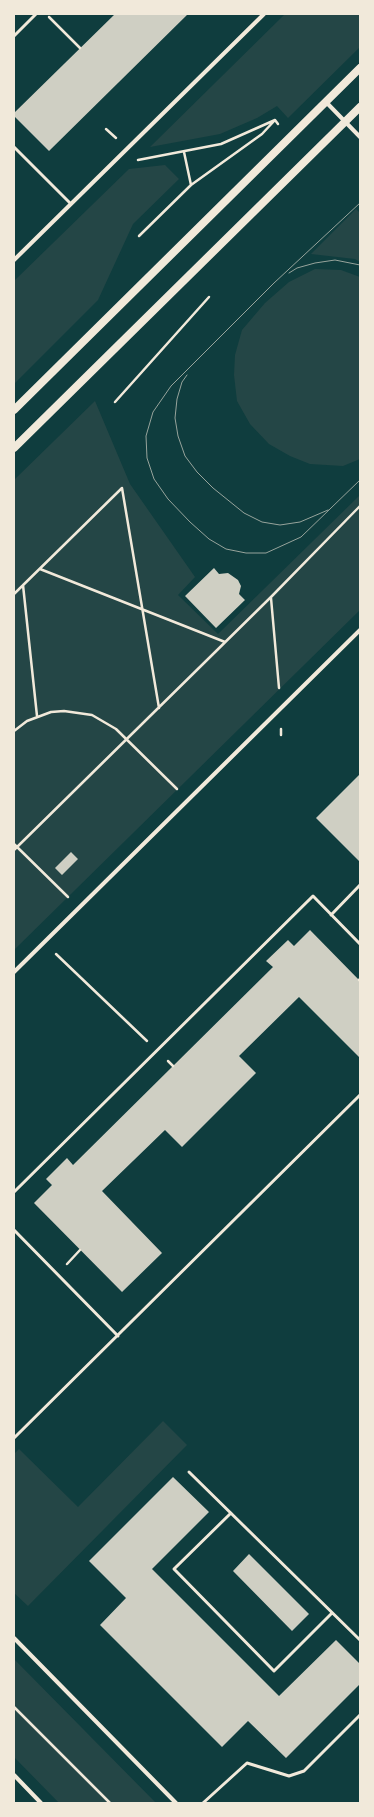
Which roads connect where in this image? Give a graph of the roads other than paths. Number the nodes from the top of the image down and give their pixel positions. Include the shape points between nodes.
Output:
1 (36, 14) edge
2 (264, 14) edge
3 (14, 36) edge
4 (360, 68) edge
5 (326, 102) junction
6 (360, 107) edge
7 (345, 122) junction
8 (360, 137) edge
9 (14, 147) edge
10 (71, 204) junction
11 (14, 260) edge
12 (14, 410) edge
13 (14, 448) edge
14 (360, 630) edge
15 (360, 886) edge
16 (331, 915) junction
17 (360, 944) edge
18 (14, 972) edge
19 (360, 1095) edge
20 (14, 1192) edge
21 (14, 1230) edge
22 (118, 1336) junction
23 (14, 1438) edge
24 (189, 1472) dead end
25 (230, 1513) junction
26 (332, 1613) junction
27 (14, 1638) edge
28 (360, 1640) edge
29 (360, 1715) edge
30 (14, 1775) edge
31 (41, 1803) edge
32 (176, 1803) edge
33 (203, 1803) edge

1 - 3 lane
2 - 10 street
4 - 5 main road
5 - 7 street
5 - 12 main road
6 - 7 main road
7 - 8 street
7 - 13 main road
9 - 10 lane
10 - 11 street
14 - 18 street
15 - 16 lane
16 - 17 lane
16 - 20 lane via 313,896
19 - 22 lane
21 - 22 lane
22 - 23 lane
24 - 25 lane
25 - 26 lane
25 - 26 lane via 174,1569 274,1671
26 - 28 lane
27 - 32 street
29 - 33 lane via 304,1771 289,1776 247,1763
30 - 31 street

